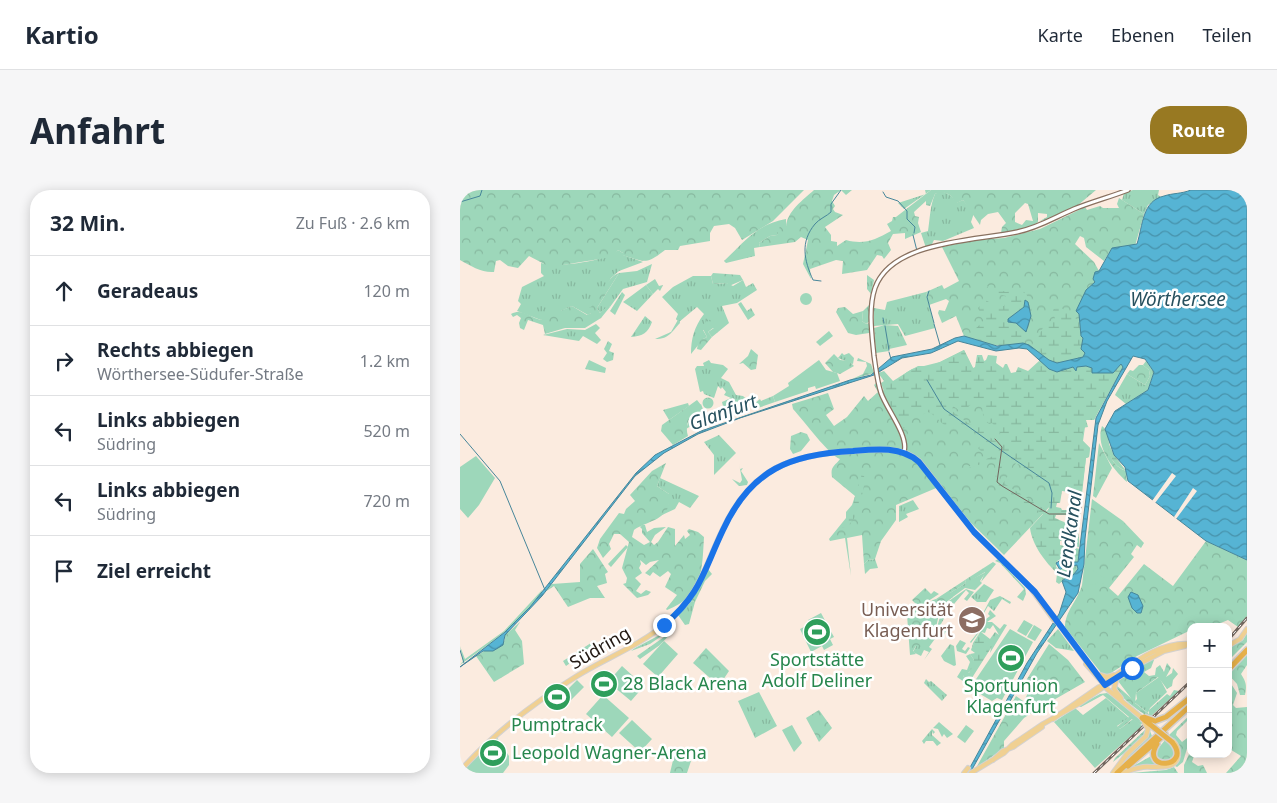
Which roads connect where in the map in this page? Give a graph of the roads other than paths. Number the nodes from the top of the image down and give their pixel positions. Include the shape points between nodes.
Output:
1 (1128, 190) edge
2 (904, 452) junction
3 (1061, 627) junction
4 (1247, 629) edge
5 (1232, 644) edge
6 (1187, 645) edge
7 (1247, 645) edge
8 (1187, 646) edge
9 (1247, 650) edge
10 (1083, 661) junction
11 (1232, 661) edge
12 (1136, 662) junction
13 (1132, 668) junction
14 (1230, 668) edge
15 (1096, 672) junction
16 (1105, 685) junction
17 (1091, 692) junction
18 (1116, 697) junction
19 (1121, 698) junction
20 (1187, 700) edge
21 (1080, 703) junction
22 (1187, 709) edge
23 (1187, 713) edge
24 (1141, 716) junction
25 (1053, 719) junction
26 (1161, 739) junction
27 (1172, 742) junction
28 (968, 768) dead end
29 (460, 770) edge
30 (973, 772) edge
31 (965, 773) edge
32 (1113, 773) edge
33 (1120, 773) edge

1 - 2 main road via 1080,206 1029,229 953,242 894,263 880,279 873,298 876,369 885,403 905,442
2 - 3 main road via 919,462 968,524 1032,590
2 - 29 main road, Südring via 821,453 794,459 771,470 750,489 730,516 690,600 666,624 533,705
3 - 10 main road
3 - 15 main road
4 - 5 main road
6 - 12 main road via 1167,646
7 - 11 highway
8 - 13 main road via 1164,651
9 - 14 highway
10 - 16 main road
10 - 17 main road via 1097,681
12 - 15 main road via 1111,677
12 - 16 main road
13 - 16 main road
13 - 19 main road via 1114,684
15 - 16 main road
16 - 17 main road
16 - 18 main road
16 - 19 main road
16 - 21 main road
17 - 25 main road
18 - 21 main road via 1103,691
18 - 24 main road
19 - 24 main road
20 - 24 highway, bridge via 1162,720
21 - 25 main road
22 - 33 highway
23 - 26 highway
24 - 27 highway, bridge
24 - 32 main road, bridge via 1148,729 1146,736
25 - 30 main road
26 - 27 highway via 1154,755 1161,763 1169,764 1175,758 1176,749
26 - 33 highway
27 - 33 main road via 1179,753 1171,765
28 - 31 main road

